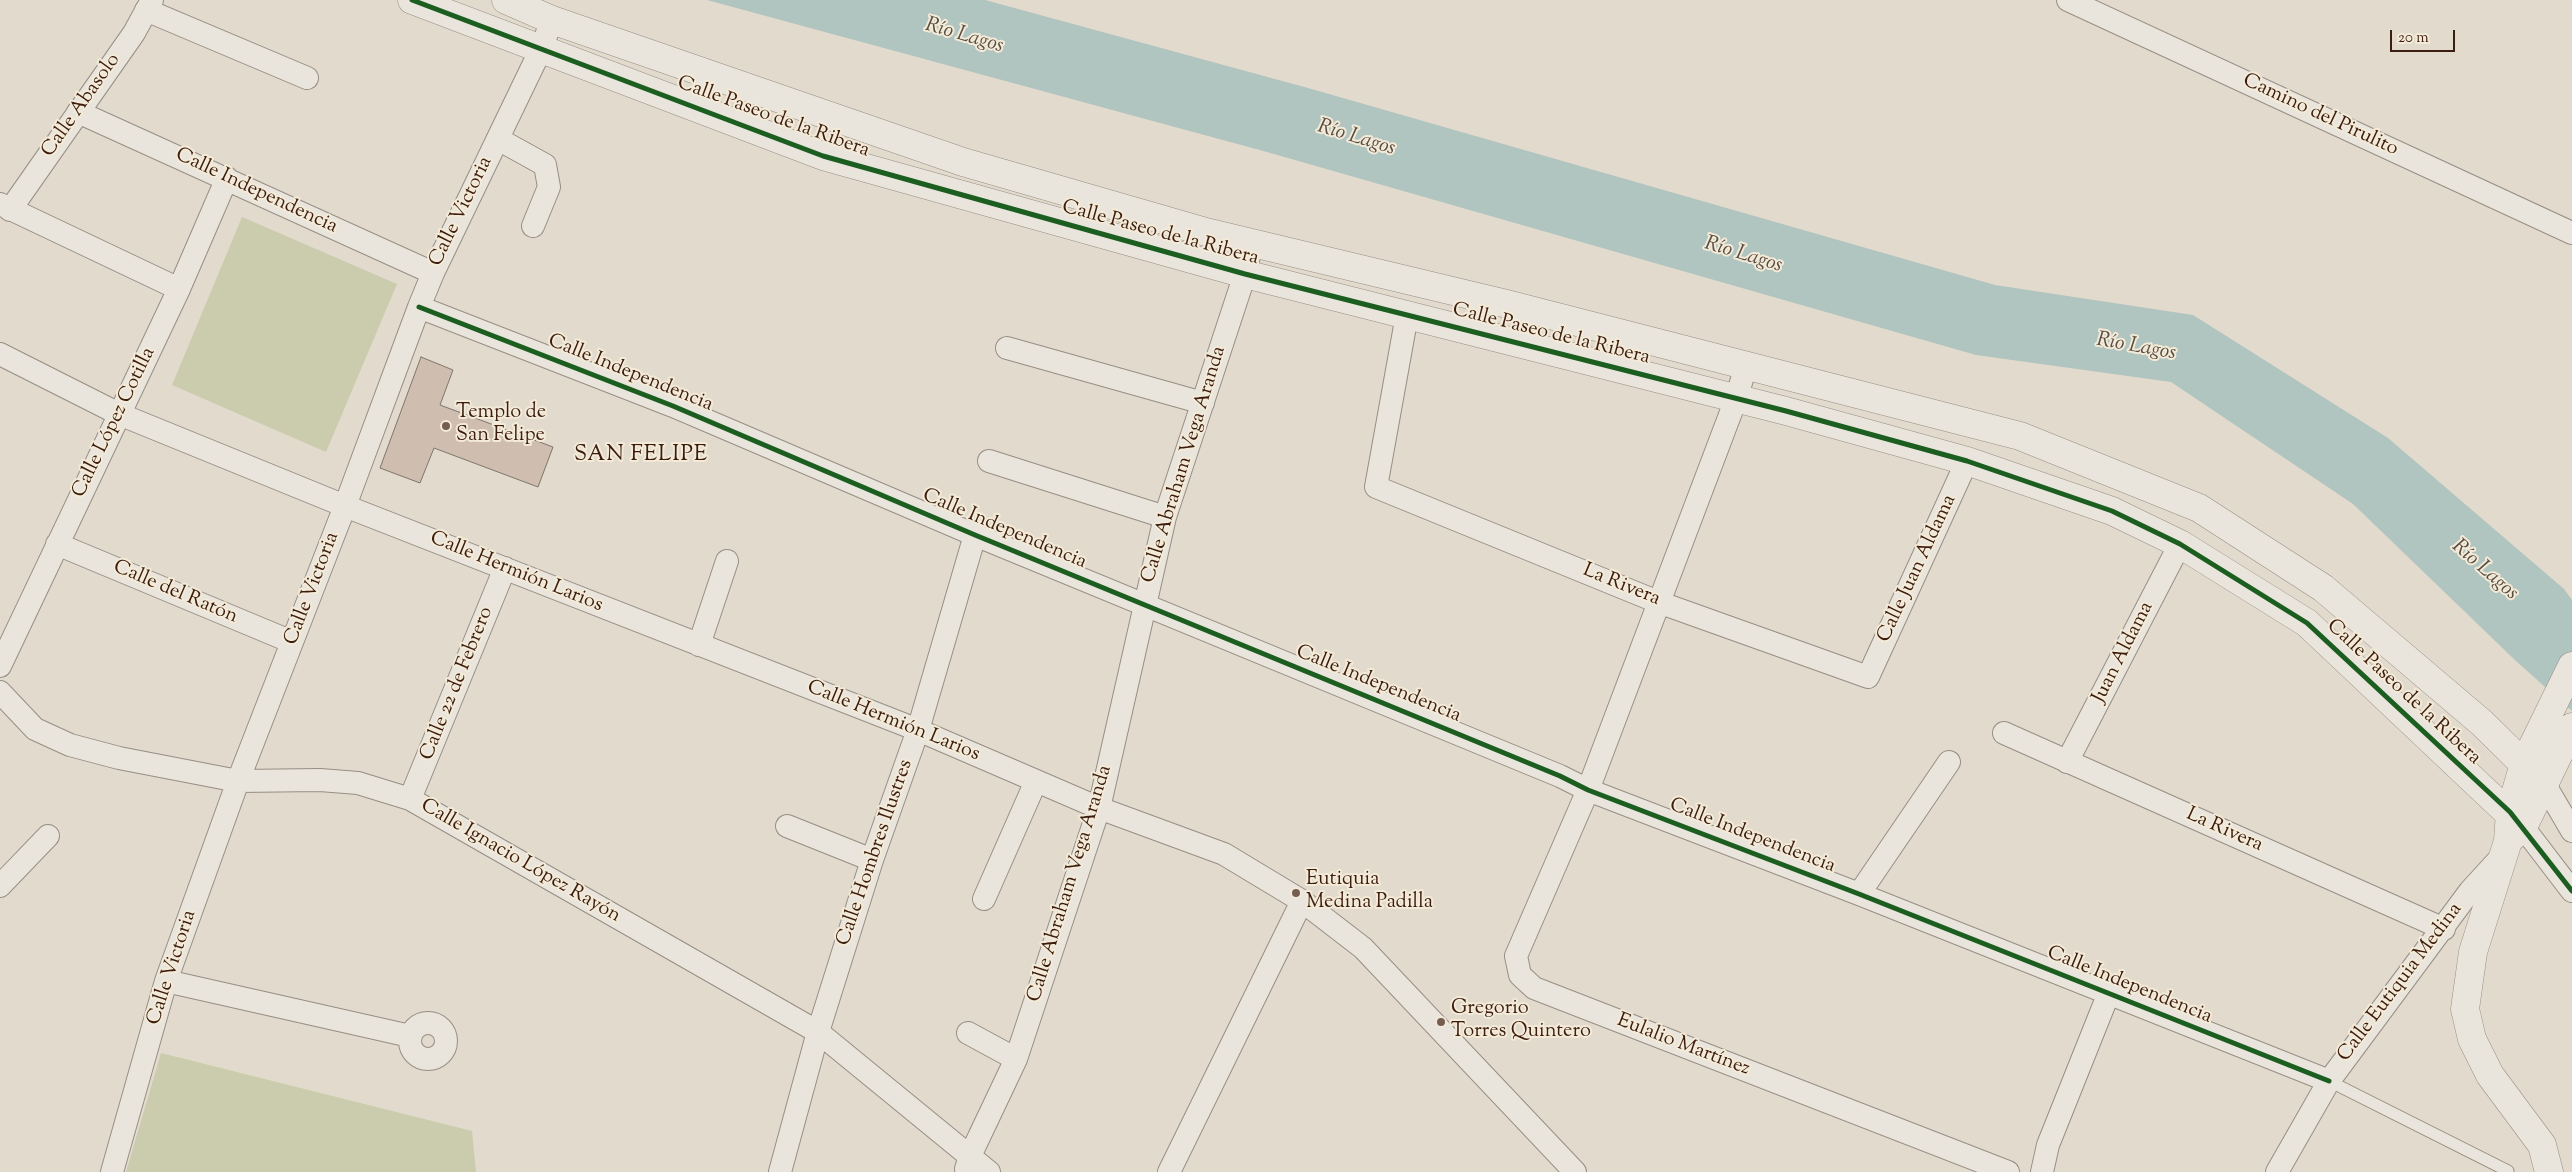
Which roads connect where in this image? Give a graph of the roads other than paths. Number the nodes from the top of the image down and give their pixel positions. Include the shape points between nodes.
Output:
1 (412, 0) edge
2 (506, 0) edge
3 (2068, 0) edge
4 (149, 5) edge
5 (552, 20) junction
6 (541, 49) junction
7 (307, 78) dead end
8 (78, 112) junction
9 (498, 139) junction
10 (227, 178) junction
11 (5, 207) edge
12 (533, 226) dead end
13 (2572, 233) edge
14 (1252, 243) junction
15 (432, 273) junction
16 (1245, 274) junction
17 (179, 289) junction
18 (419, 306) junction
19 (1406, 315) junction
20 (1008, 348) dead end
21 (0, 354) edge
22 (1746, 366) junction
23 (1736, 399) junction
24 (1203, 403) junction
25 (119, 414) junction
26 (989, 461) dead end
27 (1967, 461) junction
28 (346, 506) junction
29 (1165, 517) junction
30 (975, 535) junction
31 (57, 544) junction
32 (2180, 544) junction
33 (727, 561) dead end
34 (505, 568) junction
35 (1658, 602) junction
36 (1144, 604) junction
37 (292, 642) junction
38 (699, 645) junction
39 (0, 666) edge
40 (2572, 666) edge
41 (1868, 677) joint
42 (0, 692) edge
43 (2572, 727) edge
44 (918, 730) junction
45 (2004, 733) dead end
46 (2527, 758) junction
47 (1949, 762) dead end
48 (2067, 762) junction
49 (2549, 775) junction
50 (238, 781) junction
51 (1036, 781) junction
52 (1588, 790) junction
53 (410, 799) junction
54 (1099, 808) junction
55 (786, 826) dead end
56 (2572, 830) edge
57 (2511, 833) junction
58 (48, 836) dead end
59 (872, 860) junction
60 (0, 886) edge
61 (2572, 891) edge
62 (1859, 894) junction
63 (984, 899) dead end
64 (1302, 902) junction
65 (2444, 929) junction
66 (166, 980) junction
67 (2108, 994) junction
68 (818, 1032) junction
69 (968, 1033) dead end
70 (410, 1036) dead end
71 (1016, 1059) junction
72 (2328, 1080) junction
73 (967, 1164) edge
74 (2508, 1171) dead end
75 (112, 1172) edge
76 (780, 1172) edge
77 (988, 1172) edge
78 (1169, 1172) edge
79 (1575, 1172) edge
80 (2008, 1172) edge
81 (2042, 1172) edge
82 (2277, 1172) edge
83 (2549, 1172) edge

1 - 6 street, Calle Paseo de la Ribera
2 - 5 street, Calle Paseo de la Ribera
3 - 13 street, Camino del Pirulito
4 - 7 street
4 - 8 street, Calle Abasolo via 134,33
5 - 6 street, Calle Victoria
5 - 14 street, Calle Paseo de la Ribera via 964,162
6 - 9 street, Calle Victoria
6 - 16 street, Calle Paseo de la Ribera via 822,156
8 - 10 street, Calle Independencia
8 - 11 street, Calle Abasolo
9 - 12 street via 545,165 549,187
9 - 15 street, Calle Victoria
10 - 15 street, Calle Independencia
10 - 17 street, Calle López Cotilla
11 - 17 street
14 - 16 street, Calle Abraham Vega Aranda
14 - 22 street, Calle Paseo de la Ribera
15 - 18 street, Calle Victoria
16 - 19 street, Calle Paseo de la Ribera
16 - 24 street, Calle Abraham Vega Aranda
17 - 25 street, Calle López Cotilla
18 - 28 street, Calle Victoria
18 - 30 street, Calle Independencia via 672,406
19 - 23 street, Calle Paseo de la Ribera
19 - 35 street, La Rivera via 1376,487
20 - 24 street
21 - 25 street, Calle Hermión Larios
22 - 23 street, Eulalio Martínez
22 - 46 street, Calle Paseo de la Ribera via 2020,436 2199,508 2323,588
23 - 27 street, Calle Paseo de la Ribera
23 - 35 street, Eulalio Martínez
24 - 29 street, Calle Abraham Vega Aranda
25 - 28 street, Calle Hermión Larios
25 - 31 street, Calle López Cotilla
26 - 29 street
27 - 32 street, Calle Paseo de la Ribera via 2112,511
27 - 41 street, Calle Juan Aldama
28 - 34 street, Calle Hermión Larios
28 - 37 street, Calle Victoria
29 - 36 street, Calle Abraham Vega Aranda
30 - 36 street, Calle Independencia
30 - 44 street, Calle Hombres Ilustres
31 - 37 street, Calle del Ratón
31 - 39 street, Calle López Cotilla
32 - 48 street, Juan Aldama
32 - 57 street, Calle Paseo de la Ribera via 2307,623
33 - 38 street
34 - 38 street, Calle Hermión Larios
34 - 53 street, Calle 22 de Febrero
35 - 41 street, La Rivera
35 - 52 street, Eulalio Martínez
36 - 52 street, Calle Independencia
36 - 54 street, Calle Abraham Vega Aranda
37 - 50 street, Calle Victoria
38 - 44 street, Calle Hermión Larios
40 - 46 street
42 - 50 street, Calle Ignacio López Rayón via 35,729 70,745
43 - 49 street
44 - 51 street, Calle Hermión Larios
44 - 59 street, Calle Hombres Ilustres
45 - 48 street, La Rivera
46 - 49 street, Calle Paseo de la Ribera
46 - 57 street
47 - 62 street
48 - 65 street, La Rivera
49 - 56 street, Calle Paseo de la Ribera
49 - 57 street
50 - 53 street, Calle Ignacio López Rayón via 358,783
50 - 66 street, Calle Victoria
51 - 54 street, Calle Hermión Larios
51 - 63 street
52 - 62 street, Calle Independencia
52 - 80 street, Eulalio Martínez via 1516,956 1520,975 1534,988
53 - 68 street, Calle Ignacio López Rayón
54 - 64 street, Calle Hermión Larios via 1224,854
54 - 71 street, Calle Abraham Vega Aranda
55 - 59 street
57 - 61 street, Calle Paseo de la Ribera
57 - 65 street, Calle Eutiquia Medina
57 - 83 street via 2473,952 2465,1009 2472,1039 2490,1075 2542,1146
58 - 60 street
59 - 68 street, Calle Hombres Ilustres
62 - 67 street, Calle Independencia
64 - 78 street
64 - 79 street, Calle Hermión Larios via 1363,948
65 - 72 street, Calle Eutiquia Medina
66 - 70 street
66 - 75 street, Calle Victoria
67 - 72 street, Calle Independencia
67 - 81 street via 2048,1145
68 - 73 street, Calle Ignacio López Rayón
68 - 76 street, Calle Hombres Ilustres
69 - 71 street
71 - 73 street, Calle Abraham Vega Aranda
72 - 74 lane
72 - 82 street, Calle Eutiquia Medina
73 - 77 street, Calle Ignacio López Rayón

